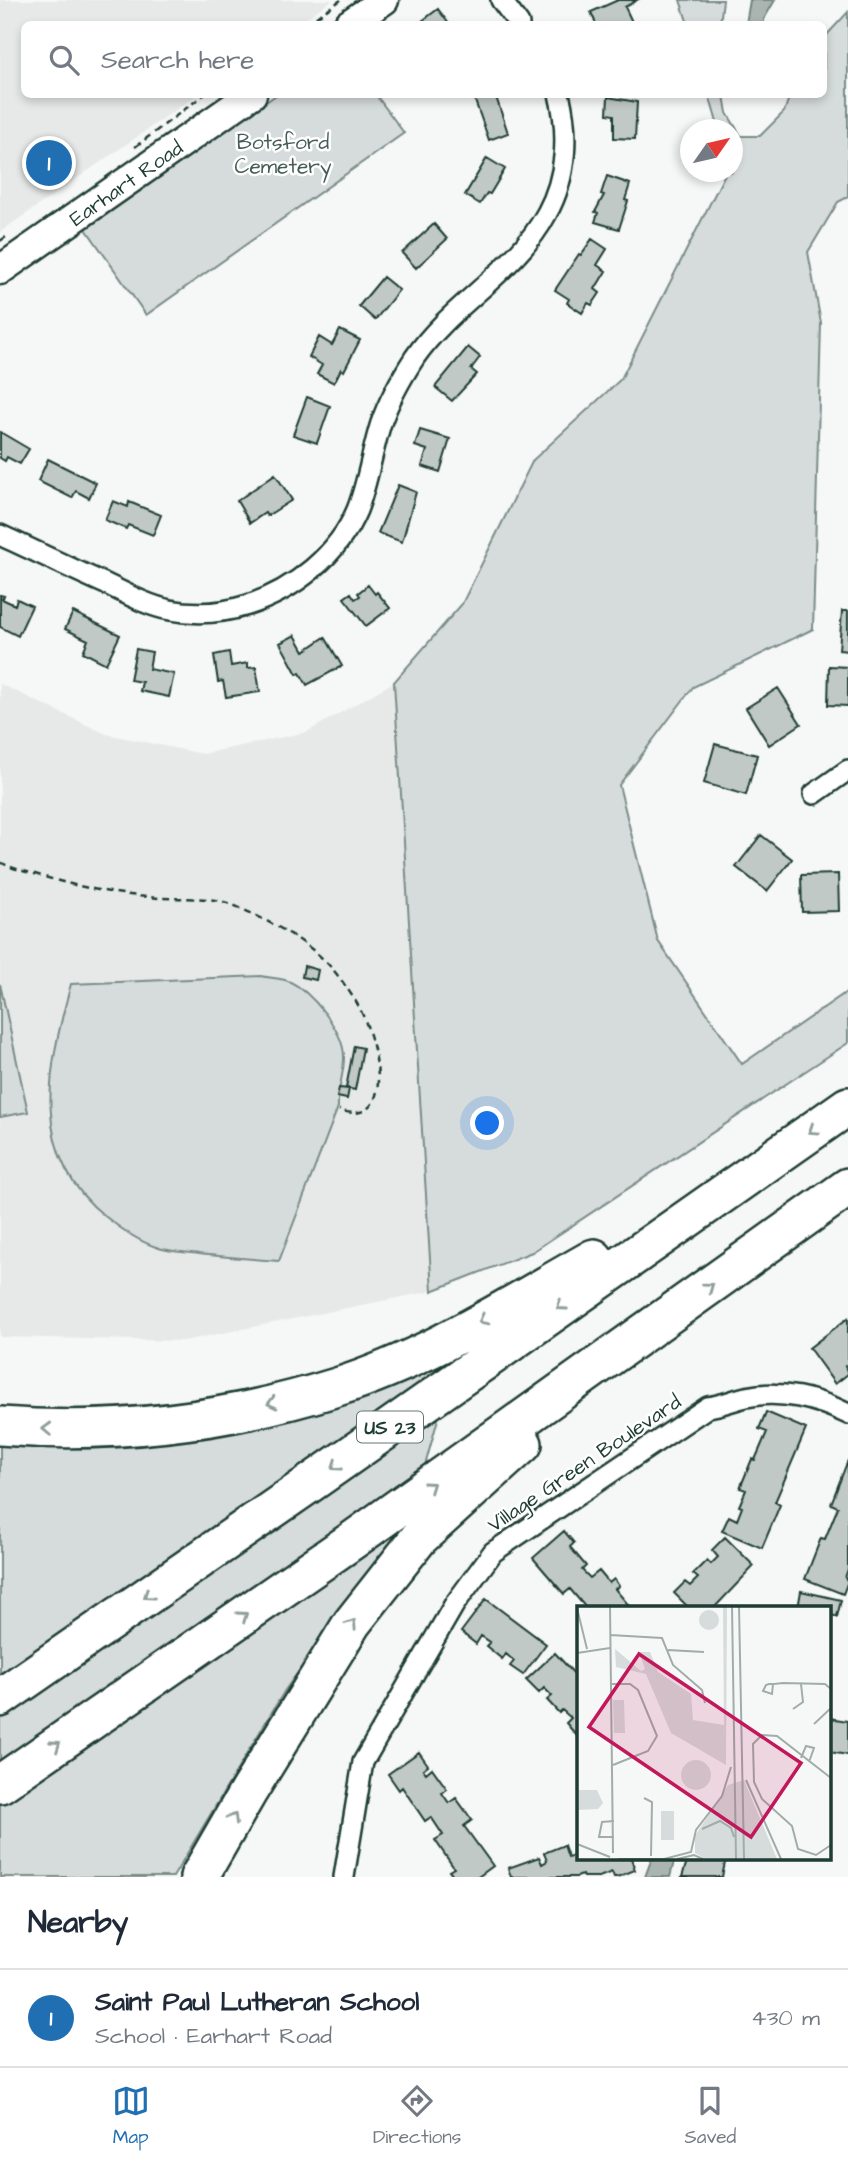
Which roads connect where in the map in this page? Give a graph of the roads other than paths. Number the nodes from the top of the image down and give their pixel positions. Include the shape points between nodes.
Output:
1 (384, 0) edge
2 (501, 0) edge
3 (353, 21) edge
4 (517, 21) edge
5 (245, 98) edge
6 (560, 98) edge
7 (0, 270) edge
8 (0, 535) edge
9 (848, 770) edge
10 (814, 794) dead end
11 (848, 1106) edge
12 (777, 1154) junction
13 (848, 1187) edge
14 (654, 1327) junction
15 (848, 1414) edge
16 (0, 1426) edge
17 (0, 1698) edge
18 (0, 1784) edge
19 (199, 1877) edge
20 (344, 1877) edge

1 - 3 street
2 - 4 street
5 - 7 street, Earhart Road
6 - 8 street via 566,140 548,213 516,256 448,318 416,356 381,422 357,509 332,549 311,571 247,605 217,612 167,610
9 - 10 street
11 -> 12 highway, US 23
12 -> 16 highway via 484,1320 338,1387 164,1424 105,1429
12 -> 17 highway, US 23
14 -> 13 highway
18 -> 14 highway
19 -> 14 highway via 352,1623 419,1538
15 - 20 street, Village Green Boulevard via 823,1402 780,1395 747,1397 708,1408 493,1552 454,1605 363,1762

